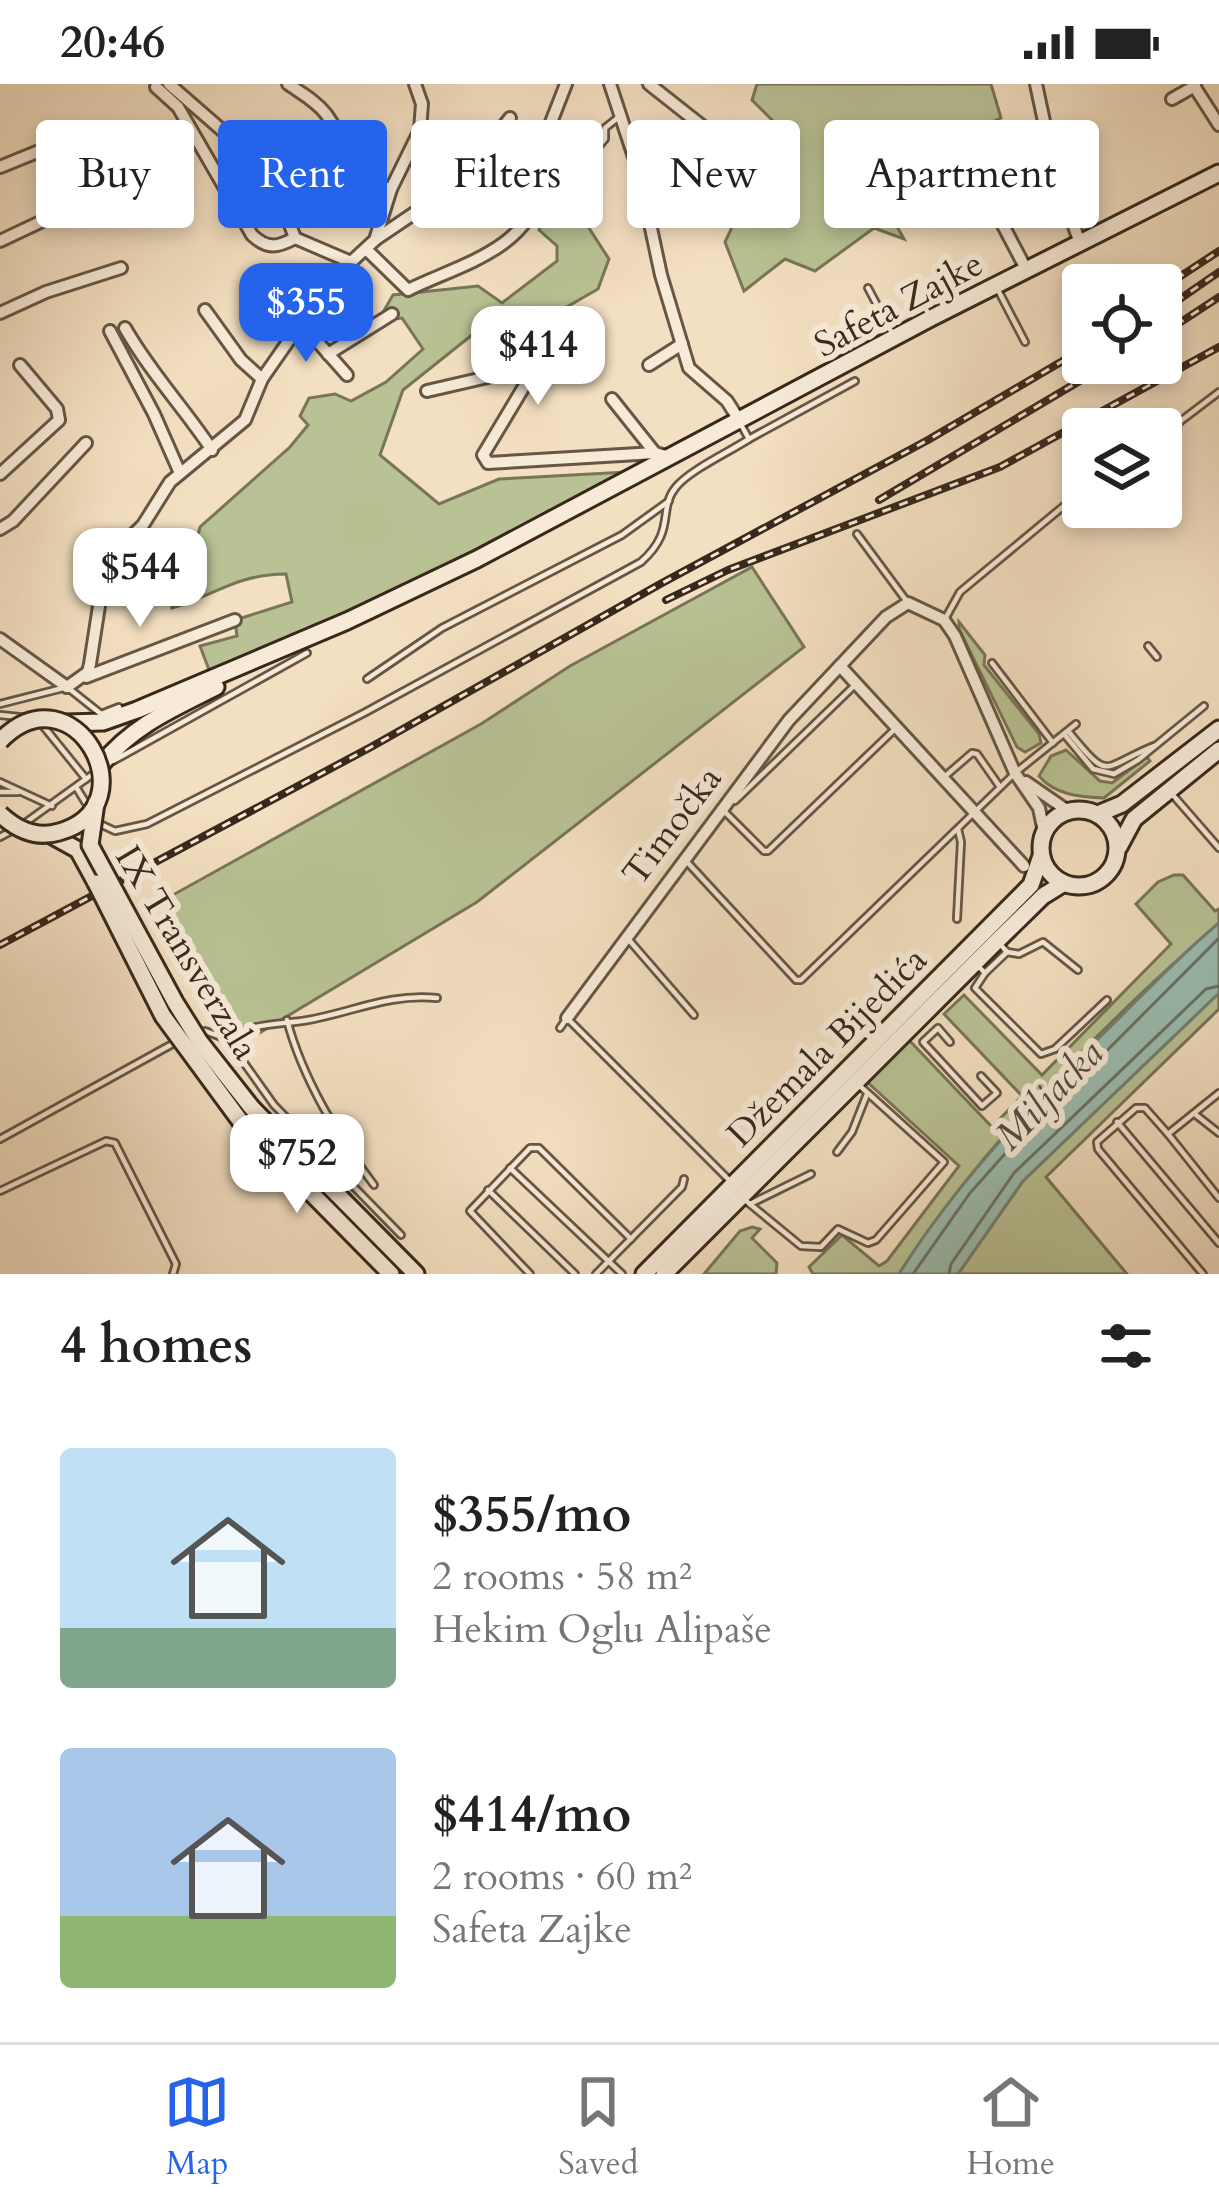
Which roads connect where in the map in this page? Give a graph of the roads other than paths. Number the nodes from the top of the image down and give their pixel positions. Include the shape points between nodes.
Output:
1 (287, 84) edge
2 (415, 84) edge
3 (566, 84) edge
4 (610, 84) edge
5 (649, 84) edge
6 (1036, 84) edge
7 (162, 85) edge
8 (1196, 85) edge
9 (1172, 99) dead end
10 (620, 116) junction
11 (510, 118) dead end
12 (552, 120) edge
13 (695, 120) edge
14 (1043, 120) edge
15 (1219, 125) edge
16 (603, 141) edge
17 (36, 153) edge
18 (0, 167) edge
19 (1219, 173) edge
20 (391, 189) junction
21 (36, 224) edge
22 (519, 228) edge
23 (1005, 228) edge
24 (1075, 228) edge
25 (296, 238) junction
26 (0, 241) edge
27 (1080, 243) junction
28 (371, 245) junction
29 (351, 262) junction
30 (121, 268) dead end
31 (1027, 269) junction
32 (912, 283) dead end
33 (996, 285) junction
34 (868, 288) dead end
35 (205, 310) dead end
36 (0, 313) edge
37 (392, 314) dead end
38 (931, 318) junction
39 (301, 323) junction
40 (125, 328) dead end
41 (110, 332) dead end
42 (894, 338) junction
43 (1025, 342) dead end
44 (682, 344) junction
45 (556, 346) dead end
46 (328, 354) junction
47 (20, 365) dead end
48 (649, 365) dead end
49 (531, 367) junction
50 (347, 375) dead end
51 (262, 379) junction
52 (855, 381) dead end
53 (428, 392) dead end
54 (1219, 392) edge
55 (612, 400) dead end
56 (739, 420) junction
57 (1182, 420) edge
58 (749, 439) junction
59 (86, 443) dead end
60 (212, 450) junction
61 (663, 455) junction
62 (180, 473) junction
63 (0, 474) edge
64 (669, 501) junction
65 (1062, 507) edge
66 (0, 530) edge
67 (857, 534) dead end
68 (908, 602) junction
69 (235, 620) dead end
70 (944, 620) junction
71 (347, 621) junction
72 (0, 639) edge
73 (1148, 646) dead end
74 (307, 653) dead end
75 (1157, 657) dead end
76 (992, 663) dead end
77 (840, 667) junction
78 (367, 679) dead end
79 (856, 684) junction
80 (67, 687) junction
81 (0, 704) edge
82 (1204, 706) dead end
83 (119, 707) dead end
84 (0, 715) edge
85 (65, 723) junction
86 (1076, 724) dead end
87 (896, 728) junction
88 (1219, 729) edge
89 (1066, 732) junction
90 (0, 741) edge
91 (1053, 743) junction
92 (1219, 750) edge
93 (101, 765) junction
94 (1015, 772) junction
95 (943, 779) junction
96 (86, 780) junction
97 (0, 782) edge
98 (76, 787) junction
99 (1000, 787) junction
100 (1169, 790) junction
101 (0, 792) edge
102 (21, 792) junction
103 (96, 802) junction
104 (52, 806) junction
105 (722, 810) junction
106 (1068, 811) junction
107 (974, 813) junction
108 (1098, 814) junction
109 (0, 815) edge
110 (958, 829) junction
111 (1044, 832) junction
112 (51, 835) junction
113 (0, 837) edge
114 (1219, 848) edge
115 (1117, 850) junction
116 (1041, 856) junction
117 (683, 857) junction
118 (1024, 866) dead end
119 (1064, 883) junction
120 (957, 919) dead end
121 (626, 936) junction
122 (1002, 946) junction
123 (980, 968) junction
124 (1078, 970) dead end
125 (437, 998) dead end
126 (1107, 1000) dead end
127 (925, 1012) junction
128 (694, 1015) dead end
129 (286, 1020) junction
130 (564, 1023) joint
131 (938, 1028) junction
132 (226, 1039) junction
133 (950, 1042) dead end
134 (981, 1076) dead end
135 (854, 1081) junction
136 (1219, 1093) edge
137 (867, 1094) junction
138 (246, 1115) junction
139 (1196, 1115) junction
140 (1117, 1122) junction
141 (1219, 1133) edge
142 (1168, 1134) junction
143 (0, 1139) edge
144 (837, 1152) dead end
145 (510, 1168) junction
146 (811, 1174) dead end
147 (684, 1179) dead end
148 (374, 1185) dead end
149 (488, 1190) junction
150 (0, 1191) edge
151 (740, 1194) junction
152 (1219, 1198) edge
153 (400, 1235) dead end
154 (631, 1238) junction
155 (1219, 1243) edge
156 (608, 1261) junction
157 (173, 1274) edge
158 (392, 1274) edge
159 (416, 1274) edge
160 (530, 1274) edge
161 (575, 1274) edge
162 (596, 1274) edge
163 (622, 1274) edge
164 (644, 1274) edge
165 (664, 1274) edge
166 (1203, 1274) edge

1 - 20 street via 327,115 364,183
2 - 20 street via 420,130
3 - 12 street
4 - 10 street
5 - 13 street
6 - 14 street
7 - 25 street via 263,166
7 - 25 street via 252,236 267,247
8 - 9 street
8 - 15 street
10 - 16 lane
10 - 44 street
11 - 28 street via 459,182
17 - 18 street
19 - 27 main road, Safeta Zajke
20 - 28 street
21 - 26 street
22 - 28 street via 467,266 408,290
23 - 31 street
24 - 27 street
25 - 29 street
27 - 31 main road, Safeta Zajke
28 - 29 street
29 - 39 street
30 - 36 street
31 - 33 main road, Safeta Zajke
32 - 38 lane
33 - 38 main road, Safeta Zajke
33 - 43 lane
34 - 42 lane
35 - 51 street
37 - 46 street
38 - 42 main road, Safeta Zajke
39 - 46 street
39 - 51 street
40 - 60 street
41 - 62 street
42 - 56 main road, Safeta Zajke
44 - 48 street
44 - 56 street via 688,368
45 - 49 street
46 - 50 street
47 - 63 street via 59,420
49 - 53 street
49 - 61 street, Safeta Zajke via 483,455 488,463
51 - 60 street via 248,416
52 - 58 lane
54 - 57 lane
55 - 61 street
56 - 58 lane
56 - 61 main road, Safeta Zajke
58 - 64 lane via 678,484
59 - 66 street
60 - 62 street
61 - 71 main road, Safeta Zajke
62 - 80 street via 98,569 88,672
64 - 78 lane
64 - 98 lane via 667,527 641,562 147,824 98,824
65 - 70 lane via 960,592
67 - 68 lane
68 - 70 street
68 - 77 street, Timočka
69 - 80 street
70 - 94 street
71 - 85 main road via 103,722
71 - 93 main road via 143,723
72 - 80 street
73 - 75 lane
74 - 96 lane
76 - 91 lane
77 - 79 street
77 - 105 street, Timočka
79 - 87 street
79 - 105 lane
80 - 81 lane
80 - 83 lane via 100,714
82 - 89 lane via 1122,771 1093,769
84 - 96 lane via 44,726
85 - 90 main road, bridge via 27,722
85 - 93 main road, bridge via 82,733
86 - 89 lane
87 - 95 street
87 - 105 lane via 768,850
88 - 108 main road
89 - 91 lane
91 - 94 lane
92 - 100 main road, Džemala Bijedića
93 - 103 main road, IX Transverzala, bridge
94 - 99 lane
94 - 106 street
94 - 111 street
95 - 99 lane via 972,753
95 - 107 street
96 - 98 lane
97 - 102 lane
98 - 104 lane
99 - 107 lane
100 - 114 lane
100 - 115 main road, Džemala Bijedića via 1134,819
101 - 102 lane
102 - 104 lane
103 - 112 main road, bridge via 85,818
103 - 138 main road, IX Transverzala, bridge via 90,844
104 - 113 lane
105 - 117 street, Timočka
106 - 108 main road
106 - 111 main road
107 - 110 lane
107 - 118 street
108 - 115 main road
109 - 112 main road, bridge via 24,831
110 - 117 lane via 801,980
110 - 120 lane
111 - 116 main road, Džemala Bijedića
112 - 138 main road, IX Transverzala, bridge via 78,850 163,1016
115 - 119 main road, Džemala Bijedića via 1099,880
116 - 119 main road
116 - 151 main road, Džemala Bijedića via 1031,885
117 - 121 street, Timočka
119 - 122 main road, Džemala Bijedića
121 - 128 lane
121 - 130 street, Timočka
122 - 123 main road, Džemala Bijedića
122 - 124 lane via 1023,953 1043,942
123 - 126 lane via 975,988 1041,1054
123 - 127 main road, Džemala Bijedića
125 - 129 lane via 392,997
127 - 131 lane
127 - 135 main road, Džemala Bijedića
129 - 132 lane
129 - 148 lane via 297,1059
130 - 151 lane
131 - 133 lane
131 - 134 lane via 925,1046 982,1106 997,1094
132 - 143 lane via 205,1031 185,1037
132 - 153 lane via 274,1105
135 - 137 lane
135 - 151 main road, Džemala Bijedića
136 - 139 lane
137 - 144 lane
137 - 151 lane via 944,1166 876,1240 838,1229 809,1249
138 - 158 main road, IX Transverzala
138 - 159 main road, IX Transverzala
139 - 141 lane
139 - 142 lane
140 - 142 lane via 1145,1108
140 - 155 lane
140 - 166 lane via 1098,1149
142 - 152 lane
145 - 149 lane
145 - 154 lane via 539,1148
145 - 156 lane
146 - 151 lane
147 - 154 lane
149 - 160 lane via 470,1214
149 - 161 lane
150 - 157 lane via 115,1143 176,1264
151 - 164 main road, Džemala Bijedića
151 - 165 main road, Džemala Bijedića
154 - 156 lane
156 - 162 lane
156 - 163 lane

